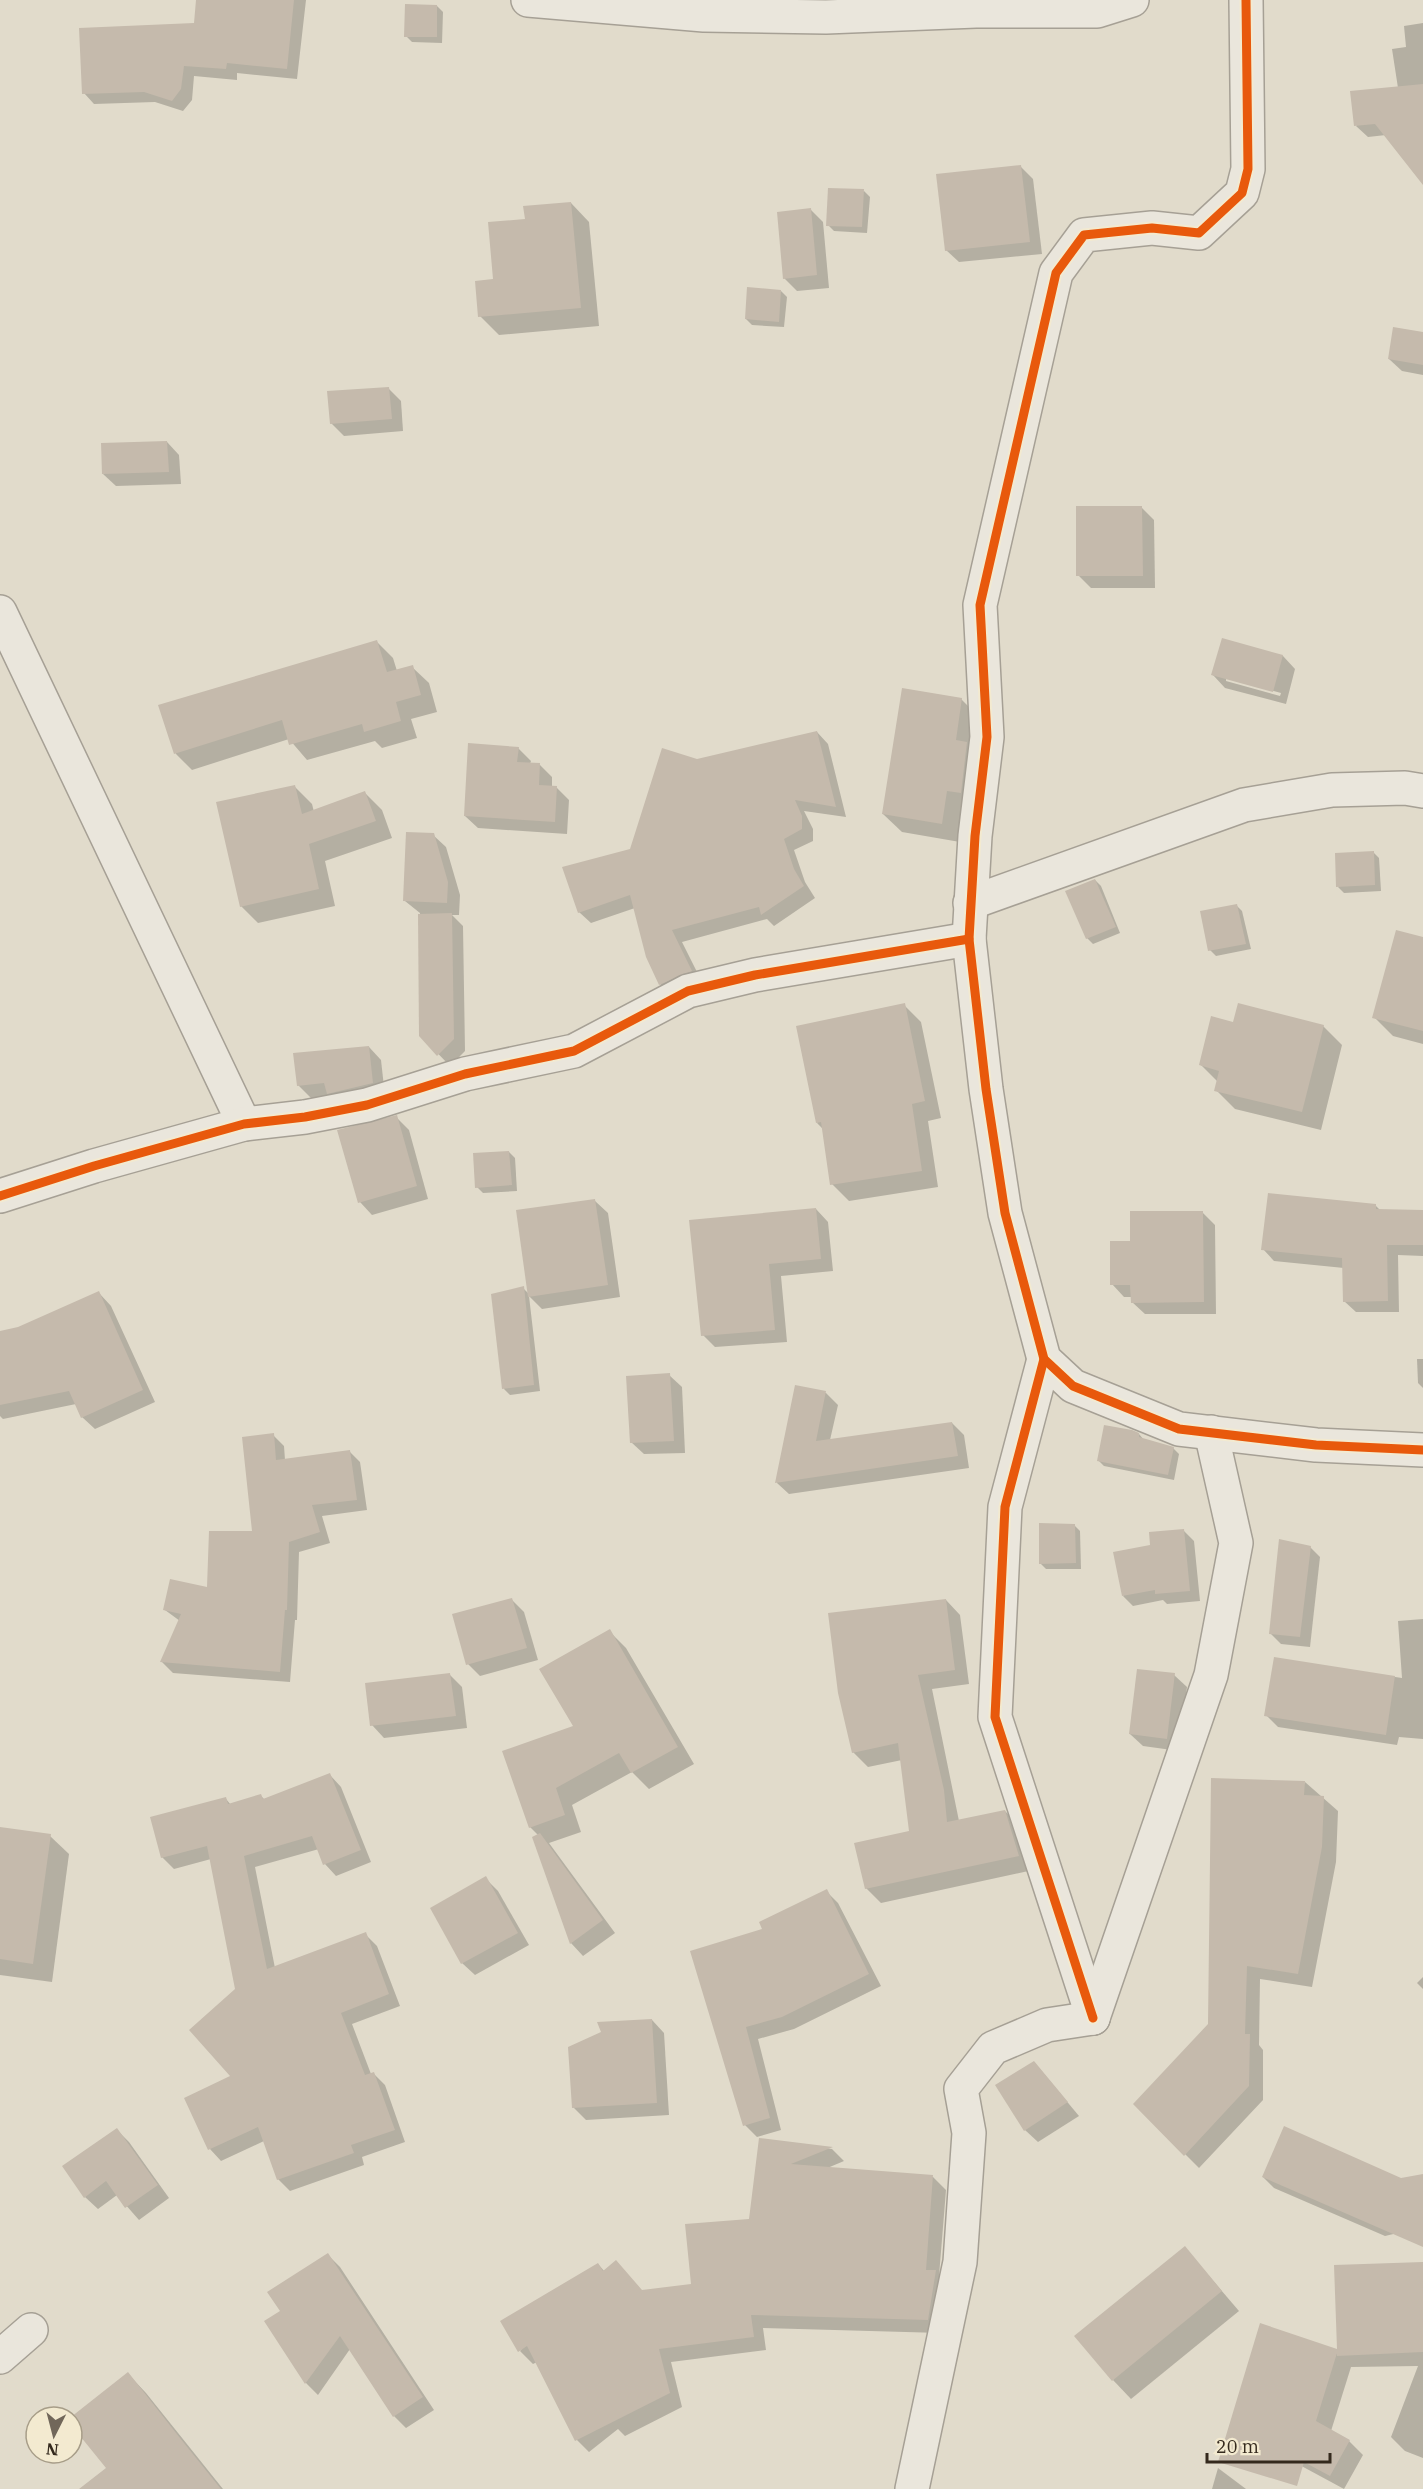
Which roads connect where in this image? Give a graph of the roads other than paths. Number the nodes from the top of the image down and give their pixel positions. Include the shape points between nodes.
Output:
1 (528, 0) edge
2 (1132, 0) edge
3 (1246, 0) edge
4 (0, 612) edge
5 (1423, 791) edge
6 (970, 903) junction
7 (969, 939) junction
8 (244, 1124) junction
9 (0, 1196) edge
10 (1044, 1359) junction
11 (1211, 1432) junction
12 (1423, 1450) edge
13 (1093, 2018) junction
14 (31, 2330) dead end
15 (0, 2357) edge
16 (912, 2489) edge

1 - 2 street via 704,15 826,17 1096,11
3 - 6 street via 1248,169 1242,193 1199,233 1152,228 1084,235 1056,273 980,605 987,737
4 - 8 street
5 - 6 street via 1332,790 1244,805
6 - 7 street
7 - 8 street via 755,975 688,991 574,1051 465,1074 367,1105
7 - 10 street via 1005,1213
8 - 9 street
10 - 11 street via 1073,1386 1133,1413 1179,1429
10 - 13 street via 1005,1507 995,1718
11 - 12 street via 1316,1445
11 - 13 street via 1236,1543 1211,1675
13 - 16 street via 1047,2025 993,2048 961,2089 969,2133 960,2262
14 - 15 street

